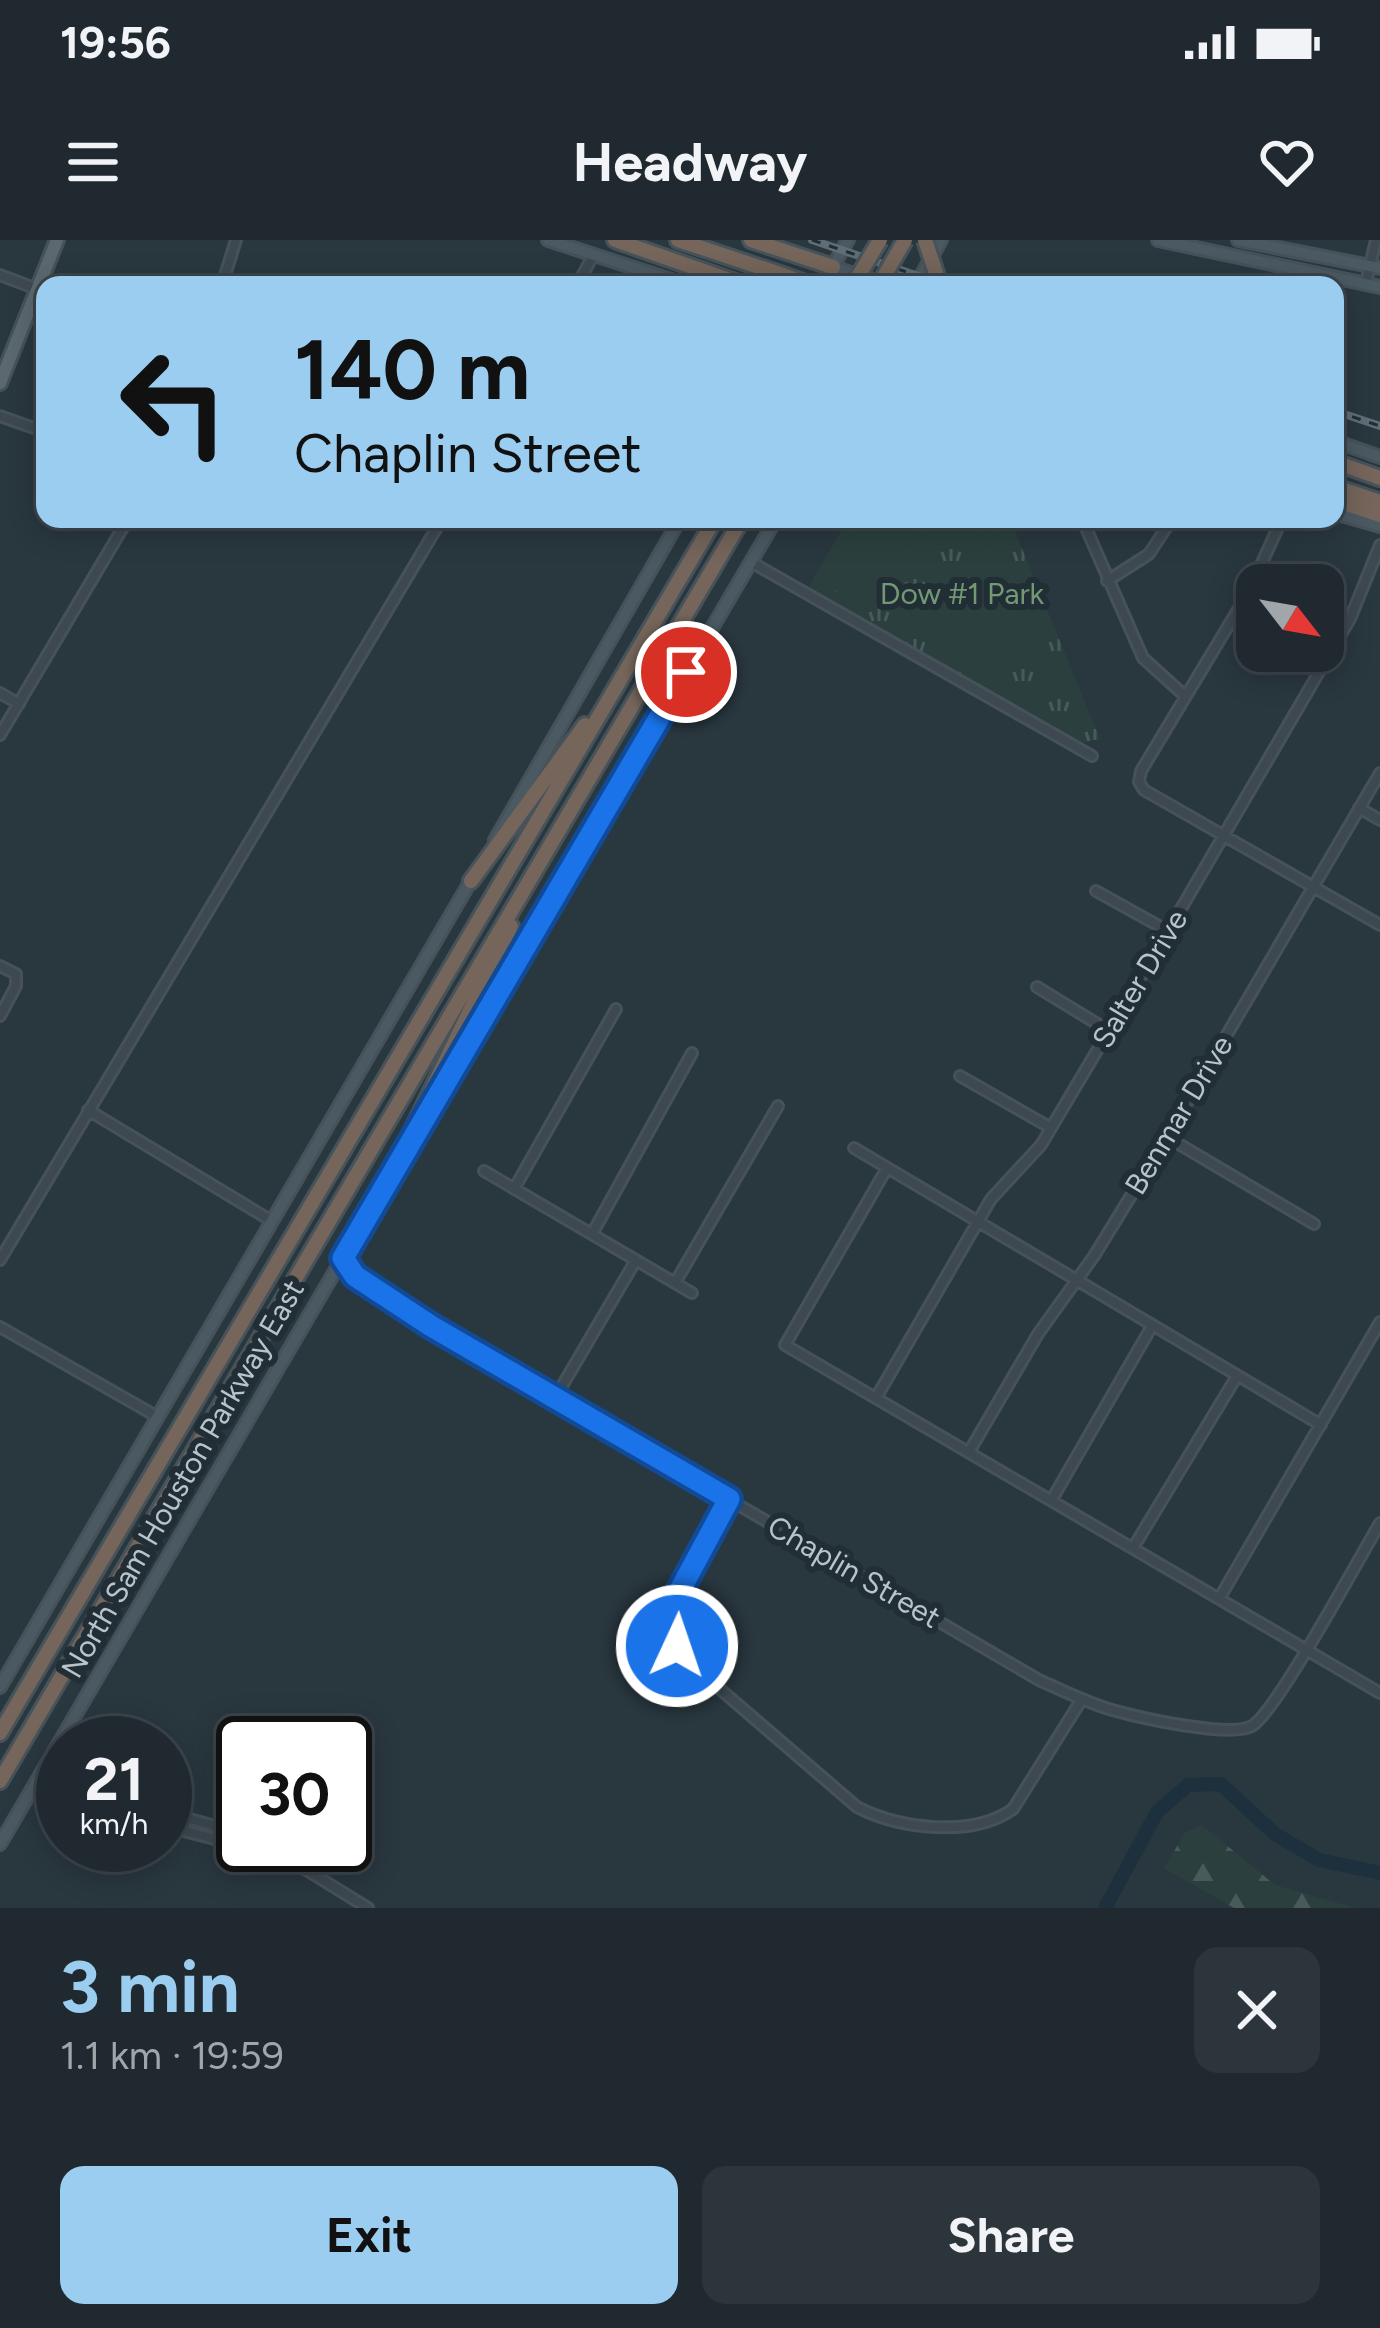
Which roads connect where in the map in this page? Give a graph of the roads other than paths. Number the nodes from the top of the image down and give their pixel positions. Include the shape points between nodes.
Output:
1 (57, 240) edge
2 (236, 240) edge
3 (548, 240) edge
4 (615, 240) edge
5 (679, 240) edge
6 (751, 240) edge
7 (848, 240) edge
8 (880, 240) edge
9 (905, 240) edge
10 (925, 240) edge
11 (941, 240) edge
12 (1158, 240) edge
13 (1238, 240) edge
14 (1376, 240) edge
15 (594, 254) junction
16 (800, 256) junction
17 (832, 267) junction
18 (1375, 267) edge
19 (0, 275) edge
20 (46, 276) edge
21 (225, 276) edge
22 (582, 276) edge
23 (660, 276) edge
24 (718, 276) edge
25 (785, 276) edge
26 (807, 276) edge
27 (827, 276) edge
28 (858, 276) edge
29 (860, 276) edge
30 (884, 276) edge
31 (921, 276) edge
32 (937, 276) edge
33 (1325, 276) edge
34 (1344, 280) edge
35 (1366, 284) junction
36 (1380, 287) edge
37 (36, 289) edge
38 (36, 302) edge
39 (0, 383) edge
40 (0, 416) edge
41 (36, 429) edge
42 (1344, 444) edge
43 (1380, 457) edge
44 (1344, 465) edge
45 (1380, 478) edge
46 (1344, 490) edge
47 (1380, 502) edge
48 (1344, 503) edge
49 (1380, 515) edge
50 (1344, 516) edge
51 (1380, 526) edge
52 (123, 528) edge
53 (437, 528) edge
54 (675, 528) edge
55 (710, 528) edge
56 (737, 528) edge
57 (771, 528) edge
58 (1086, 528) edge
59 (1166, 528) edge
60 (1278, 528) edge
61 (1380, 545) edge
62 (751, 562) junction
63 (1107, 581) junction
64 (615, 689) junction
65 (0, 693) edge
66 (1185, 696) junction
67 (633, 702) junction
68 (19, 704) junction
69 (0, 735) edge
70 (1093, 756) dead end
71 (1380, 772) edge
72 (1359, 808) junction
73 (1380, 820) edge
74 (1224, 834) junction
75 (471, 881) junction
76 (1312, 885) junction
77 (1096, 891) dead end
78 (1380, 925) edge
79 (1168, 931) junction
80 (0, 966) edge
81 (1037, 987) dead end
82 (616, 1009) dead end
83 (0, 1016) edge
84 (1109, 1031) junction
85 (692, 1053) dead end
86 (960, 1076) dead end
87 (778, 1106) dead end
88 (88, 1110) junction
89 (1051, 1128) junction
90 (1168, 1137) junction
91 (854, 1148) dead end
92 (887, 1168) junction
93 (484, 1172) dead end
94 (385, 1186) junction
95 (514, 1189) junction
96 (270, 1220) junction
97 (979, 1220) junction
98 (1315, 1224) dead end
99 (0, 1230) edge
100 (592, 1234) junction
101 (13, 1238) junction
102 (343, 1258) junction
103 (0, 1260) edge
104 (636, 1260) junction
105 (1075, 1281) junction
106 (676, 1283) junction
107 (692, 1293) dead end
108 (1380, 1322) edge
109 (1152, 1326) junction
110 (0, 1327) edge
111 (1238, 1376) junction
112 (555, 1398) junction
113 (876, 1398) junction
114 (156, 1416) junction
115 (1321, 1425) junction
116 (969, 1452) junction
117 (729, 1499) junction
118 (1052, 1501) junction
119 (1380, 1523) edge
120 (1133, 1549) junction
121 (1220, 1599) junction
122 (1304, 1648) junction
123 (0, 1688) edge
124 (1380, 1693) edge
125 (1082, 1699) junction
126 (82, 1716) edge
127 (0, 1733) edge
128 (0, 1781) edge
129 (36, 1783) edge
130 (0, 1844) edge
131 (307, 1872) edge
132 (368, 1908) edge

1 - 20 main road
2 - 21 street
3 - 15 main road
4 - 24 highway
5 - 25 highway, bridge
6 - 16 highway
7 - 17 main road
8 - 28 highway, bridge
9 - 30 highway, bridge
10 - 32 highway, bridge
11 - 31 main road
12 - 33 main road
13 - 18 main road
14 - 18 street
15 - 22 street
15 - 23 main road
16 - 17 highway
16 - 26 main road
17 - 27 main road
17 - 29 main road
18 - 35 street
19 - 37 street
34 - 35 main road
35 - 36 main road
38 - 39 main road
40 - 41 street
42 - 43 main road
44 - 45 highway
46 - 47 highway
48 - 49 highway
50 - 51 main road
52 - 68 street
53 - 88 street
54 - 75 main road, North Sam Houston Parkway East
55 - 64 highway, North Sam Houston Parkway East
56 - 67 highway, North Sam Houston Parkway East
57 - 62 main road, North Sam Houston Parkway East
58 - 63 street
59 - 63 street via 1149,554
60 - 66 street
61 - 74 street, Salter Drive via 1350,619
62 - 70 street
62 - 94 main road, North Sam Houston Parkway East
63 - 66 street via 1143,658
64 - 75 highway
64 - 127 highway, North Sam Houston Parkway East
65 - 68 street
66 - 74 street via 1139,782
67 - 94 highway via 497,953
67 - 128 highway, North Sam Houston Parkway East
68 - 69 street
71 - 72 street, Benmar Drive
72 - 73 street
72 - 76 street, Benmar Drive
74 - 76 street
74 - 79 street, Salter Drive
75 - 96 main road, North Sam Houston Parkway East
76 - 78 street
76 - 90 street, Benmar Drive
77 - 79 street
79 - 84 street, Salter Drive
80 - 83 street via 16,974
81 - 84 street
82 - 95 street
84 - 89 street, Salter Drive
85 - 100 street
86 - 89 street
87 - 106 street
88 - 96 street
88 - 101 street
89 - 97 street, Salter Drive
90 - 98 street
90 - 105 street, Benmar Drive
91 - 92 street
92 - 97 street
92 - 113 street via 785,1345
93 - 95 street
94 - 102 main road, North Sam Houston Parkway East
95 - 100 street
96 - 114 main road, North Sam Houston Parkway East
97 - 105 street
97 - 113 street, Salter Drive
99 - 101 street
100 - 104 street
101 - 103 street
102 - 112 street, Chaplin Street via 355,1276
102 - 126 main road, North Sam Houston Parkway East
104 - 106 street
104 - 112 street
105 - 109 street
105 - 116 street, Benmar Drive
106 - 107 street
108 - 115 street
109 - 111 street
109 - 118 street
110 - 114 street
111 - 115 street
111 - 120 street
112 - 117 street, Chaplin Street
113 - 116 street
114 - 123 main road, North Sam Houston Parkway East
115 - 121 street
116 - 118 street
117 - 125 street, Chaplin Street
117 - 125 street via 672,1605 677,1646 856,1807 899,1822 998,1820 1013,1810
118 - 120 street
119 - 122 street
120 - 121 street
121 - 122 street
122 - 124 street
122 - 125 street, Chaplin Street via 1266,1713 1242,1730
129 - 130 main road, North Sam Houston Parkway East
131 - 132 street

